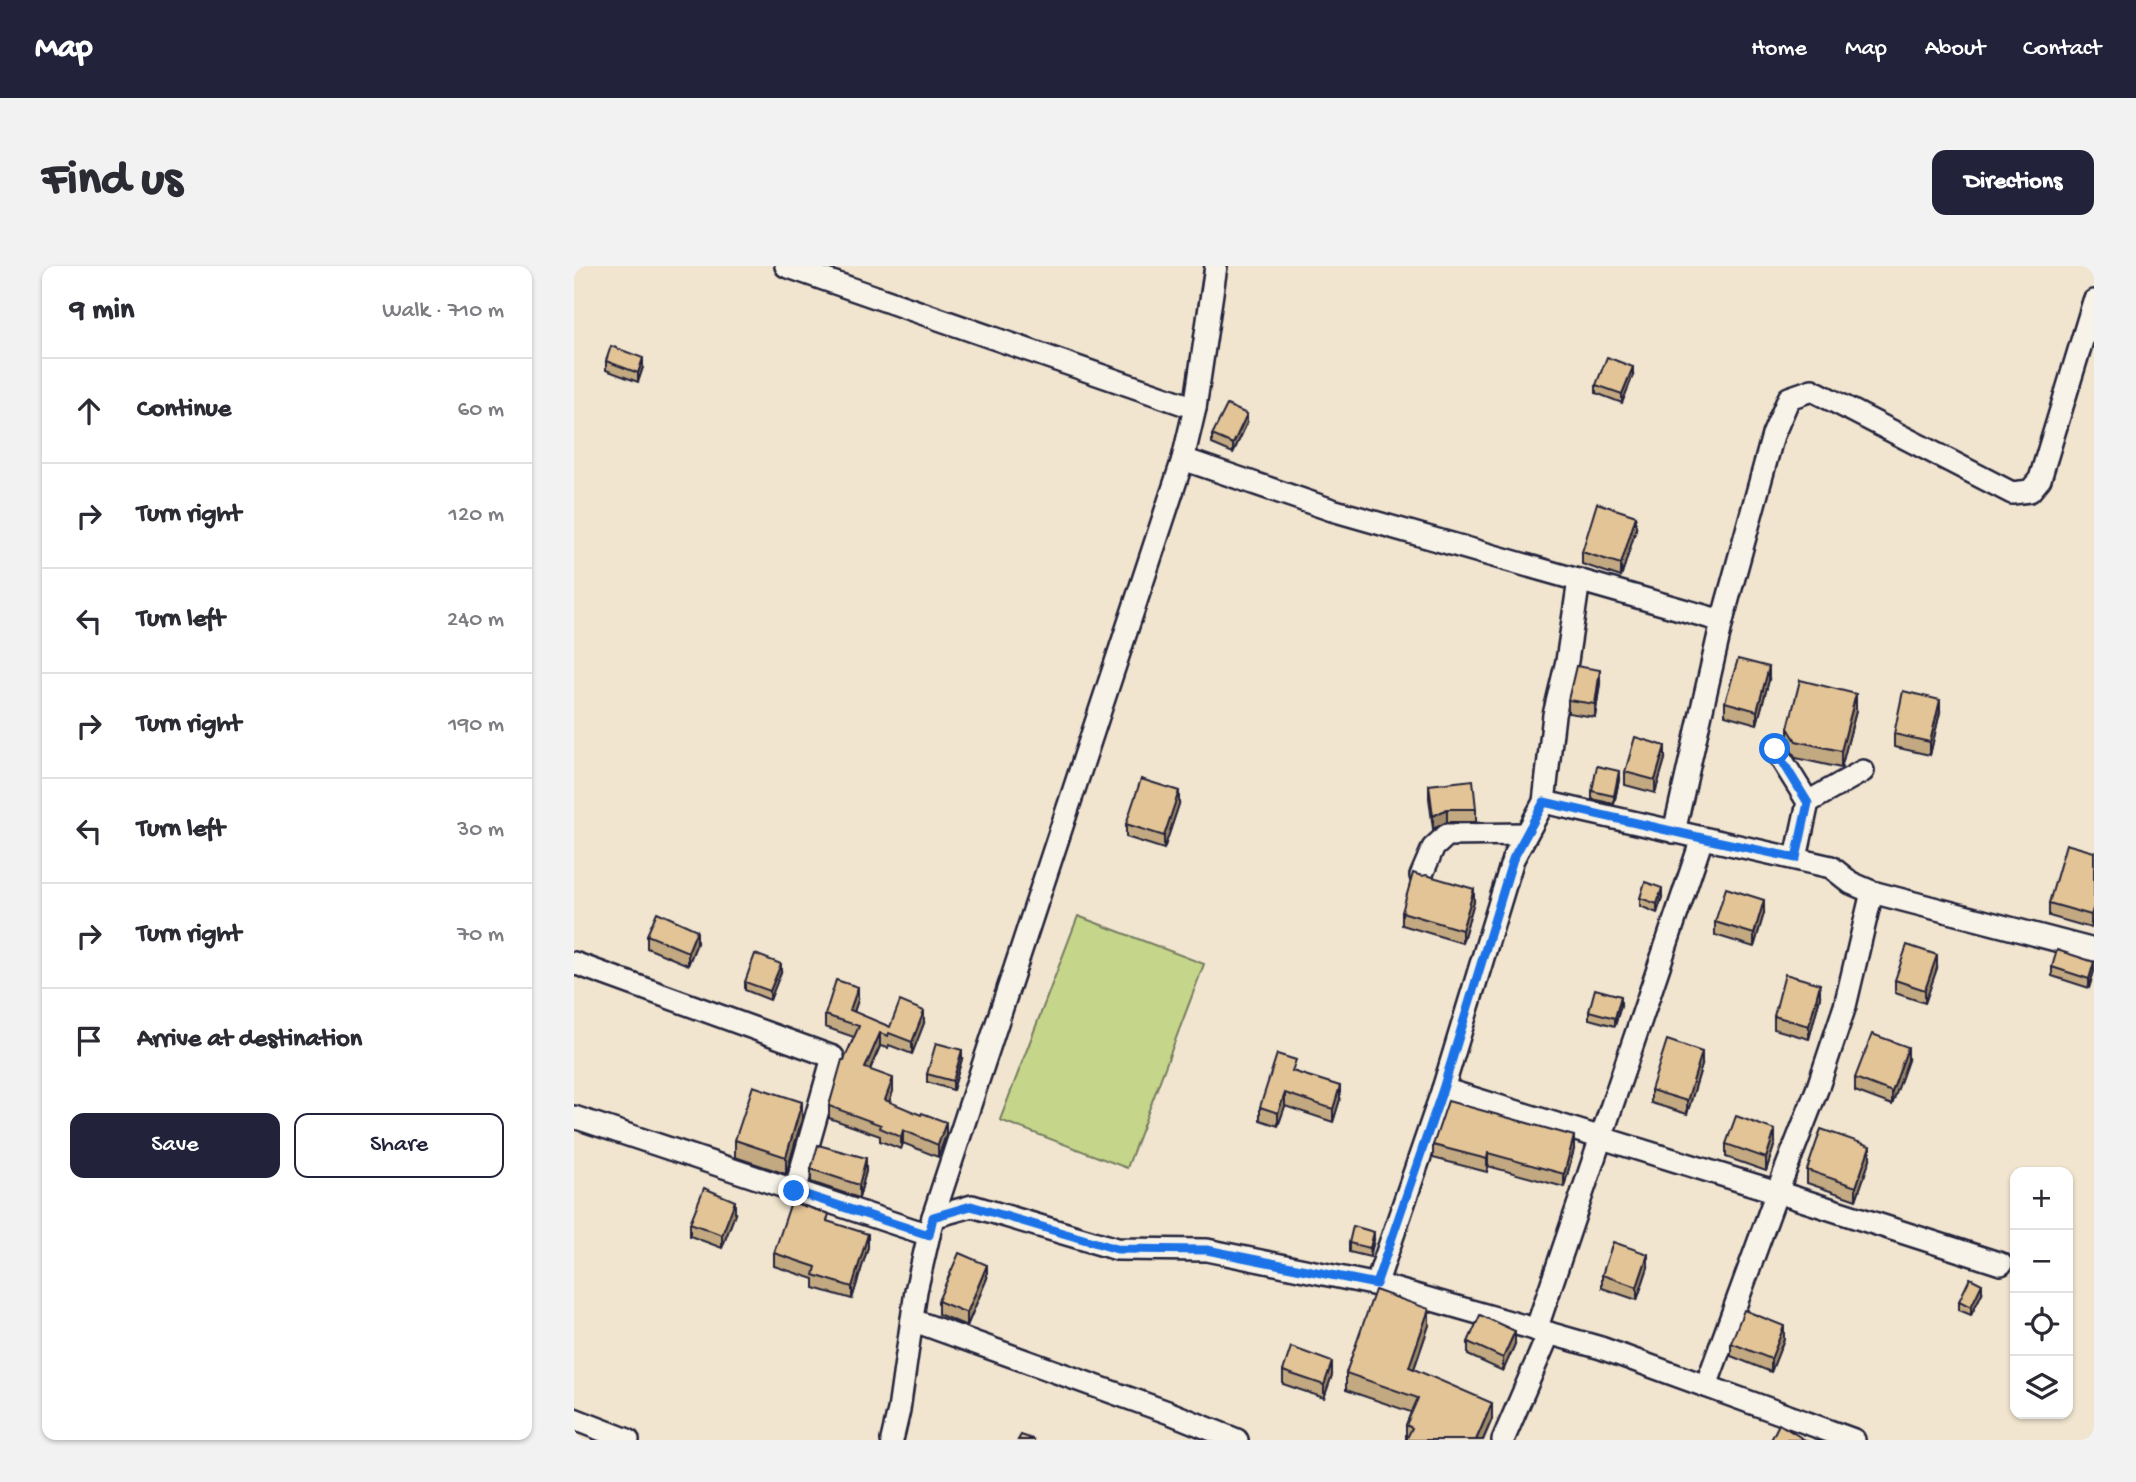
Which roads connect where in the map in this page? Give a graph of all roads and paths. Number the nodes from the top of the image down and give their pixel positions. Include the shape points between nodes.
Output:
1 (786, 266) edge
2 (1216, 266) edge
3 (2094, 301) edge
4 (1195, 408) junction
5 (1182, 458) junction
6 (1578, 580) junction
7 (1723, 621) junction
8 (1775, 749) dead end
9 (1863, 771) dead end
10 (1544, 802) junction
11 (1808, 803) junction
12 (1674, 832) junction
13 (1526, 834) junction
14 (1702, 838) junction
15 (1796, 858) junction
16 (1421, 876) edge
17 (1872, 892) junction
18 (2094, 950) edge
19 (574, 963) edge
20 (1443, 1089) junction
21 (574, 1117) edge
22 (1601, 1137) junction
23 (794, 1191) junction
24 (1777, 1192) junction
25 (931, 1226) junction
26 (2001, 1264) dead end
27 (1376, 1284) junction
28 (912, 1320) junction
29 (1542, 1331) junction
30 (1706, 1387) junction
31 (574, 1419) edge
32 (628, 1440) edge
33 (892, 1440) edge
34 (1237, 1440) edge
35 (1503, 1440) edge
36 (1854, 1440) edge

1 - 4 street
2 - 4 street
3 - 7 street via 2039,478 2030,491 2012,493 1812,390 1789,398 1773,435
4 - 5 street
5 - 6 street via 1332,510
5 - 25 street
6 - 7 street
6 - 10 street
7 - 12 street
8 - 11 street
9 - 11 street
10 - 12 street
10 - 13 street
11 - 15 street
12 - 14 street
13 - 16 street via 1447,835 1433,848
13 - 20 street via 1513,859
14 - 15 street
14 - 22 street
15 - 17 street via 1831,867
17 - 18 street
17 - 24 street via 1844,1006
19 - 23 street via 834,1057
20 - 22 street
20 - 27 street
21 - 23 street
22 - 24 street
22 - 29 street
23 - 25 street
24 - 26 street
24 - 30 street
25 - 27 street via 971,1206 1117,1249 1207,1250
25 - 28 street
27 - 29 street
28 - 33 street
28 - 34 street
29 - 30 street
29 - 35 street
30 - 36 street
31 - 32 street

